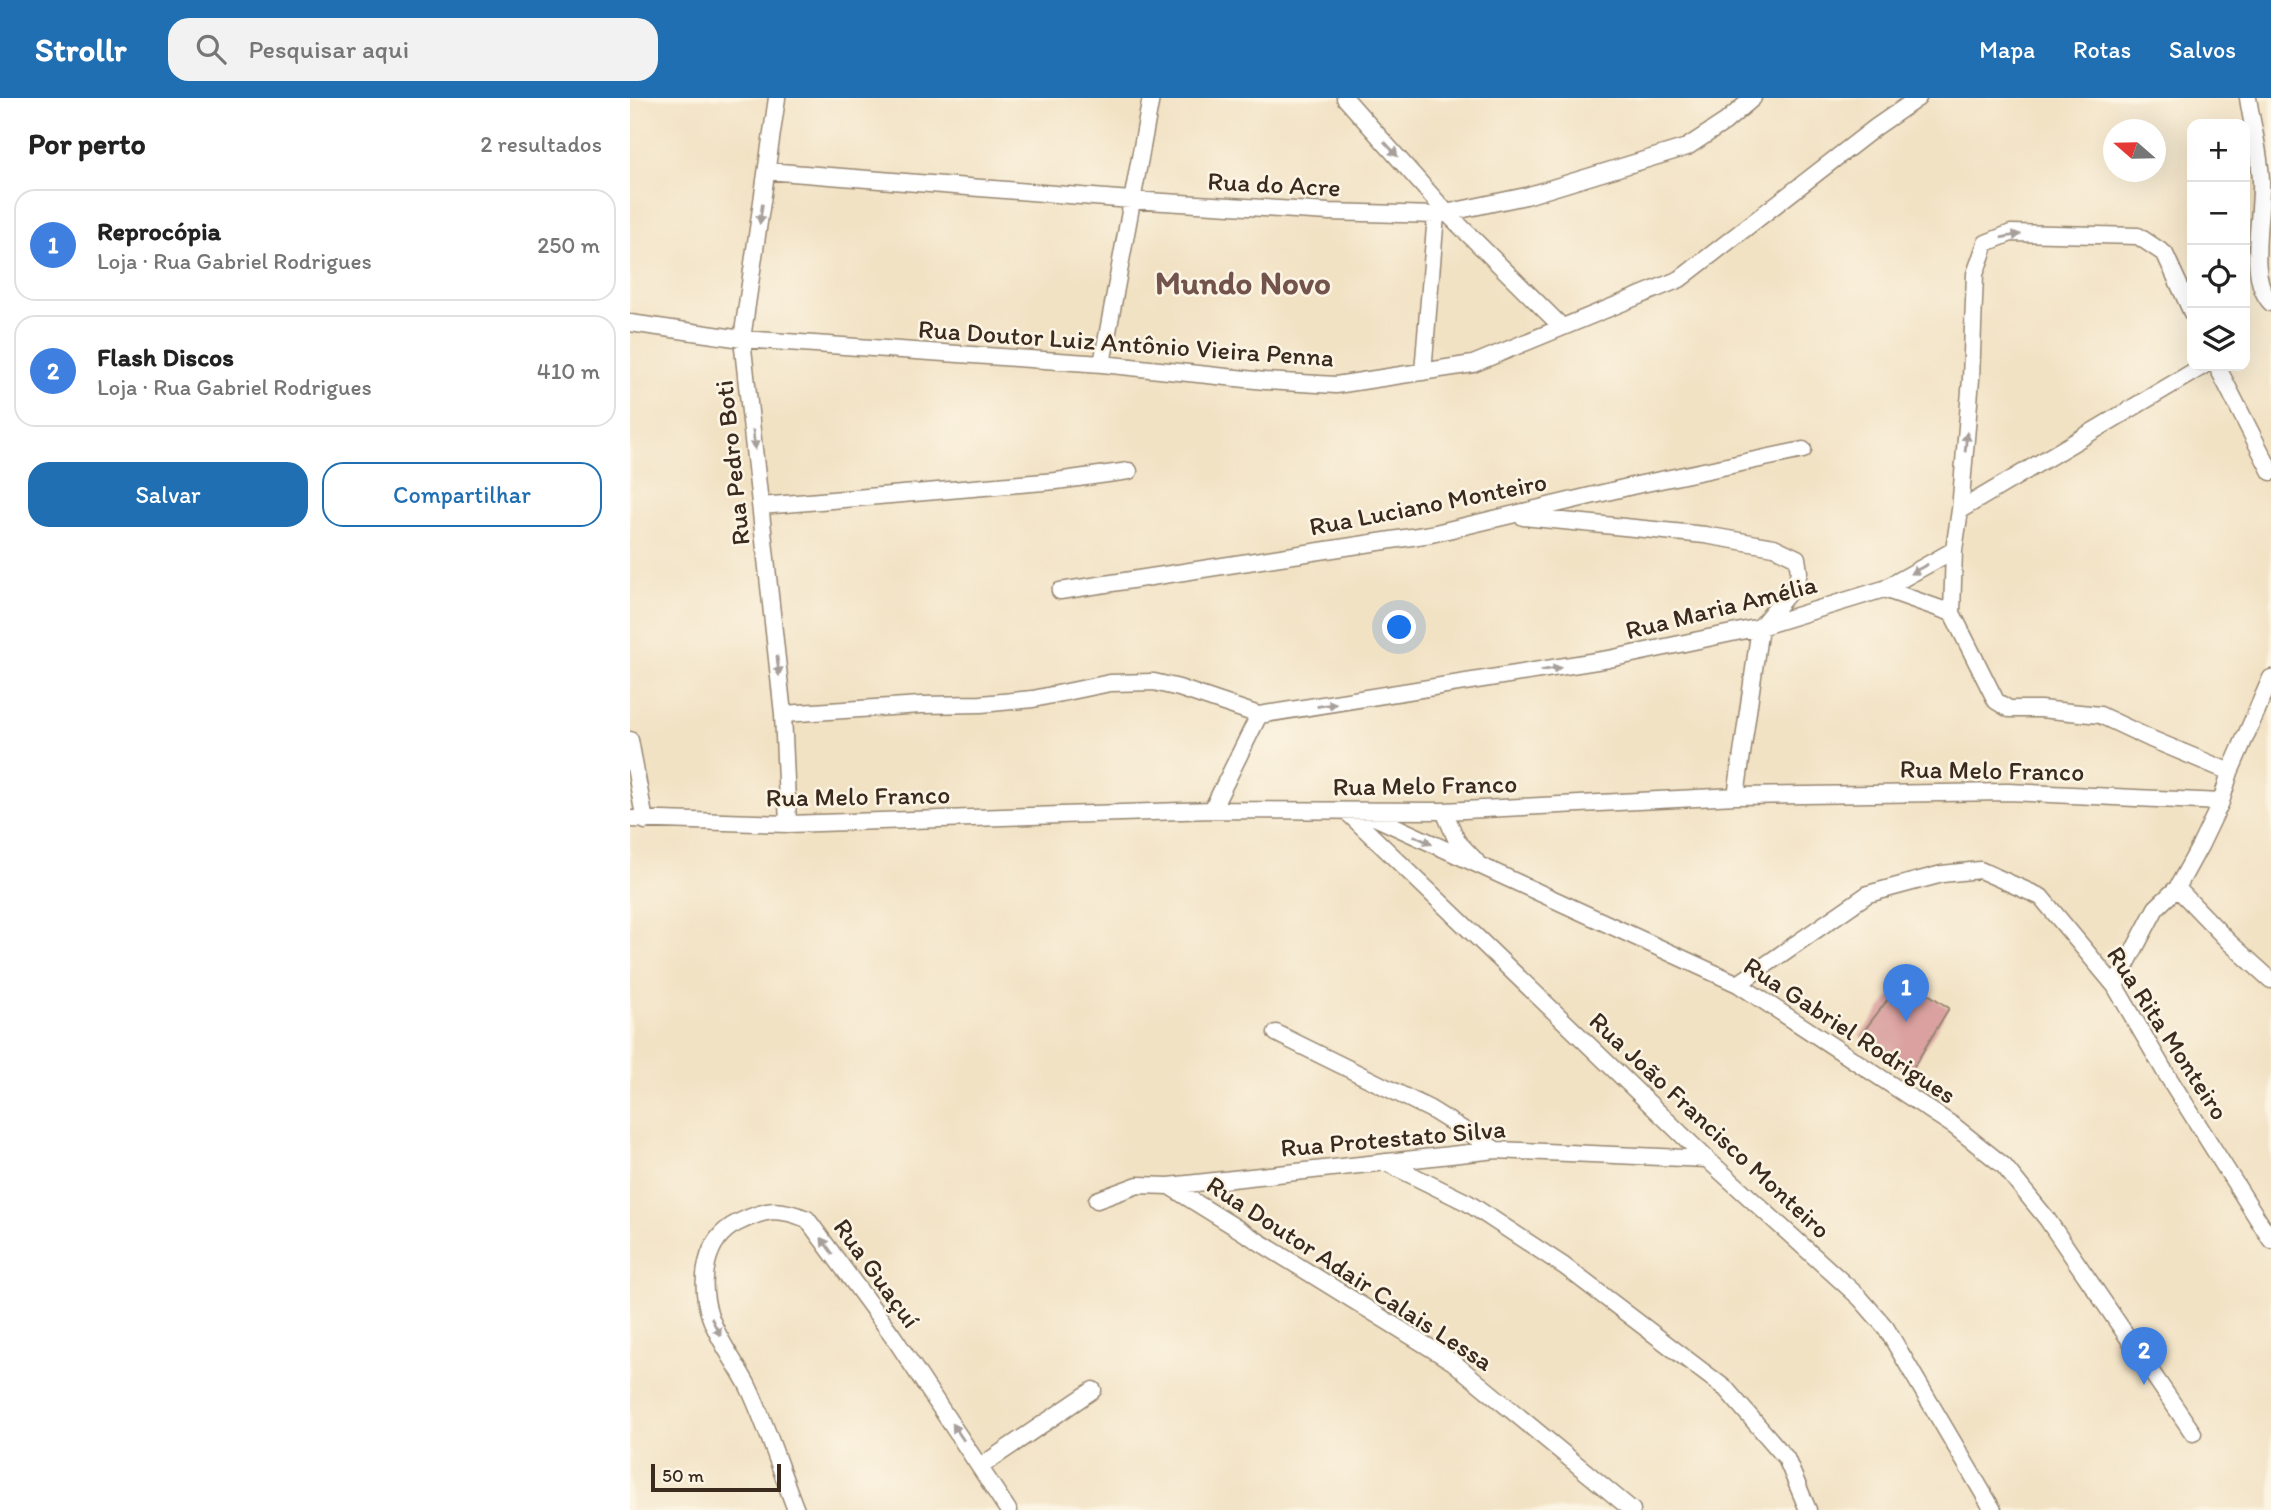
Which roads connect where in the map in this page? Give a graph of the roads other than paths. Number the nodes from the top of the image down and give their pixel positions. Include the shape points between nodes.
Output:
1 (777, 98) edge
2 (1151, 98) edge
3 (1345, 98) edge
4 (1753, 98) edge
5 (1918, 98) edge
6 (2248, 98) edge
7 (767, 171) junction
8 (1131, 200) junction
9 (1442, 214) junction
10 (2271, 303) edge
11 (2190, 308) edge
12 (630, 323) edge
13 (1562, 327) junction
14 (742, 339) junction
15 (1102, 364) junction
16 (2195, 371) edge
17 (2220, 371) edge
18 (1423, 372) junction
19 (1803, 450) dead end
20 (1129, 471) dead end
21 (2271, 472) edge
22 (761, 506) junction
23 (1960, 510) junction
24 (1510, 516) junction
25 (1954, 550) junction
26 (1884, 589) junction
27 (1060, 591) dead end
28 (1952, 613) junction
29 (1760, 627) junction
30 (2271, 678) edge
31 (783, 714) junction
32 (1259, 715) junction
33 (630, 740) edge
34 (2230, 772) junction
35 (1736, 796) junction
36 (2221, 802) junction
37 (1212, 810) junction
38 (1444, 811) junction
39 (1347, 812) junction
40 (1364, 812) junction
41 (637, 820) edge
42 (788, 824) junction
43 (1482, 868) junction
44 (2177, 888) junction
45 (2271, 980) edge
46 (1738, 984) junction
47 (2115, 986) junction
48 (1276, 1033) dead end
49 (1496, 1150) junction
50 (1707, 1158) junction
51 (1385, 1162) junction
52 (1169, 1186) junction
53 (1097, 1200) dead end
54 (2271, 1240) edge
55 (1093, 1390) dead end
56 (2193, 1433) dead end
57 (981, 1466) junction
58 (796, 1510) edge
59 (1009, 1510) edge
60 (1632, 1510) edge
61 (1808, 1510) edge
62 (1993, 1510) edge

1 - 7 street, Rua Pedro Boti
2 - 8 street
3 -> 9 street
4 - 9 street, Rua do Acre via 1687,147 1526,196
5 - 13 street, Rua Doutor Luiz Antônio Vieira Penna via 1680,279
6 - 10 street via 2261,179 2258,270
7 - 8 street, Rua do Acre
7 -> 14 street, Rua Pedro Boti
8 - 9 street, Rua do Acre
8 - 15 street
9 - 13 street
9 - 18 street
23 -> 11 street via 1975,274 1986,243 2011,233 2138,236 2165,254
12 - 14 street, Rua Doutor Luiz Antônio Vieira Penna
13 - 18 street, Rua Doutor Luiz Antônio Vieira Penna via 1473,364
14 - 15 street, Rua Doutor Luiz Antônio Vieira Penna
14 -> 22 street, Rua Pedro Boti
15 - 18 street, Rua Doutor Luiz Antônio Vieira Penna via 1336,385
16 - 23 street
17 - 21 street
19 - 24 street, Rua Luciano Monteiro
20 - 22 street
22 -> 31 street, Rua Pedro Boti
23 - 25 street
24 - 27 street, Rua Luciano Monteiro via 1432,534
24 - 29 street via 1706,535 1774,547 1797,558 1799,572 1796,584
25 -> 26 street, Rua Maria Amélia
25 - 28 street
26 - 28 street
26 - 29 street, Rua Maria Amélia
28 - 34 street via 1996,701 2010,709 2100,715
32 -> 29 street, Rua Maria Amélia via 1609,659
29 - 35 street
30 - 34 street
31 - 32 street via 981,704 1110,683 1154,682
31 - 42 street, Rua Pedro Boti
32 - 37 street
33 - 41 street
34 - 36 street
35 - 36 street, Rua Melo Franco via 2008,792
35 - 38 street, Rua Melo Franco
36 - 44 street
37 - 39 street, Rua Melo Franco
37 - 42 street, Rua Melo Franco
38 - 40 street, Rua Melo Franco
38 - 43 street via 1457,841
39 - 40 street, Rua Melo Franco
39 - 50 street, Rua João Francisco Monteiro
40 -> 43 street, Rua Gabriel Rodrigues
41 - 42 street, Rua Melo Franco
43 - 46 street, Rua Gabriel Rodrigues
44 - 45 street
44 - 47 street via 2156,908
46 - 47 street, Rua Rita Monteiro via 1868,894 1942,874 1980,870 2041,897
46 - 56 street, Rua Gabriel Rodrigues via 1954,1126 2004,1166 2047,1219
47 - 54 street, Rua Rita Monteiro
48 - 49 street via 1430,1109
49 - 50 street, Rua Protestato Silva
49 - 51 street, Rua Protestato Silva
50 - 62 street, Rua João Francisco Monteiro via 1860,1298 1886,1328
51 - 52 street, Rua Protestato Silva
51 - 61 street via 1468,1203 1564,1266 1726,1390 1786,1458
52 - 53 street, Rua Protestato Silva via 1138,1185
52 - 60 street, Rua Doutor Adair Calais Lessa via 1453,1362
55 - 57 street
57 -> 58 street, Rua Guaçuí via 807,1219 788,1211 764,1210 733,1225 709,1250 704,1286 710,1316 748,1387
57 - 59 street, Rua Guaçuí

